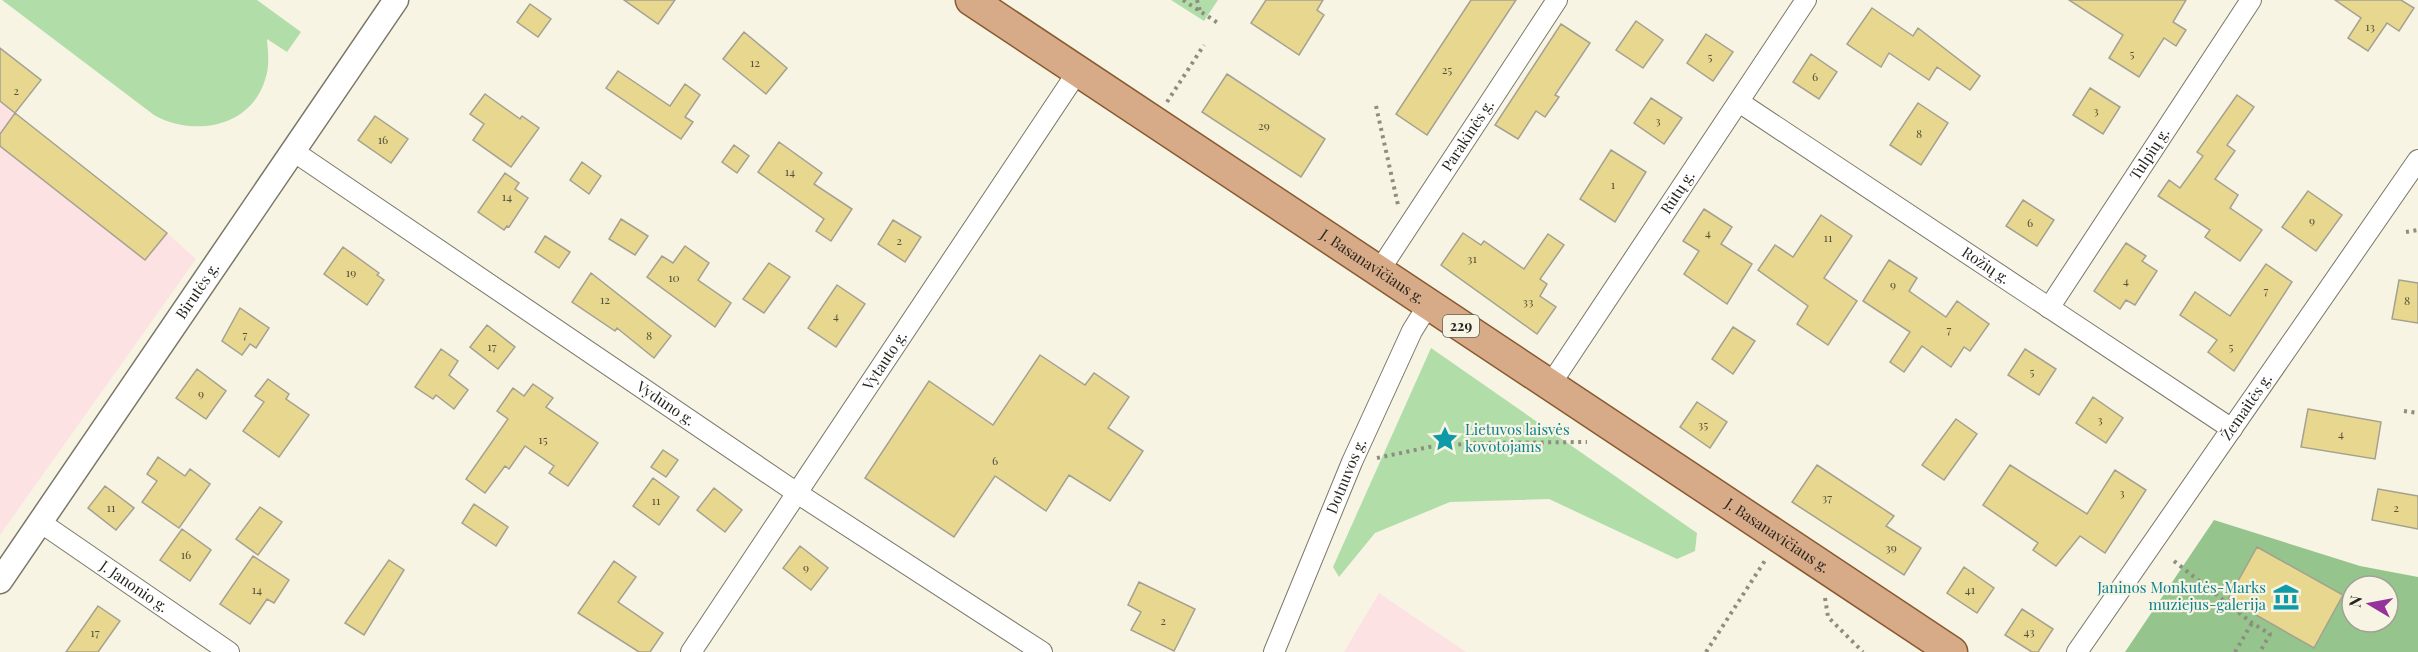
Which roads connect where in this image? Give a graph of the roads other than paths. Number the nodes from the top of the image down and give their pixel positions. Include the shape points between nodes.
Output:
1 (396, 0) edge
2 (971, 0) edge
3 (1557, 0) edge
4 (1806, 0) edge
5 (2251, 0) edge
6 (1078, 71) junction
7 (1739, 102) junction
8 (293, 151) junction
9 (2418, 160) edge
10 (1378, 271) junction
11 (1428, 305) junction
12 (2049, 308) junction
13 (1550, 385) junction
14 (2232, 429) junction
15 (797, 493) junction
16 (40, 522) junction
17 (0, 581) edge
18 (229, 652) edge
19 (691, 652) edge
20 (1042, 652) edge
21 (1274, 652) edge
22 (1952, 652) edge
23 (2077, 652) edge

1 - 8 street, Birutės g.
2 - 6 main road, J. Basanavičiaus g. / 229
3 - 10 street, Parakinės g.
4 - 7 street, Rūtų g.
5 - 12 street, Tulpių g.
6 - 10 main road, J. Basanavičiaus g. / 229
6 - 15 street, Vytauto g.
7 - 12 street, Rožių g.
7 - 13 street, Rūtų g.
8 - 15 street, Vydūno g.
8 - 16 street, Birutės g.
9 - 14 street, Žemaitės g.
10 - 11 main road, J. Basanavičiaus g. / 229
11 - 13 main road, J. Basanavičiaus g. / 229
11 - 21 street, Dotnuvos g. via 1412,331 1352,462
12 - 14 street, Rožių g.
13 - 22 main road, J. Basanavičiaus g. / 229
14 - 23 street, Žemaitės g.
15 - 19 street, Vytauto g.
15 - 20 street, Vydūno g.
16 - 17 street, Birutės g.
16 - 18 street, J. Janonio g.

